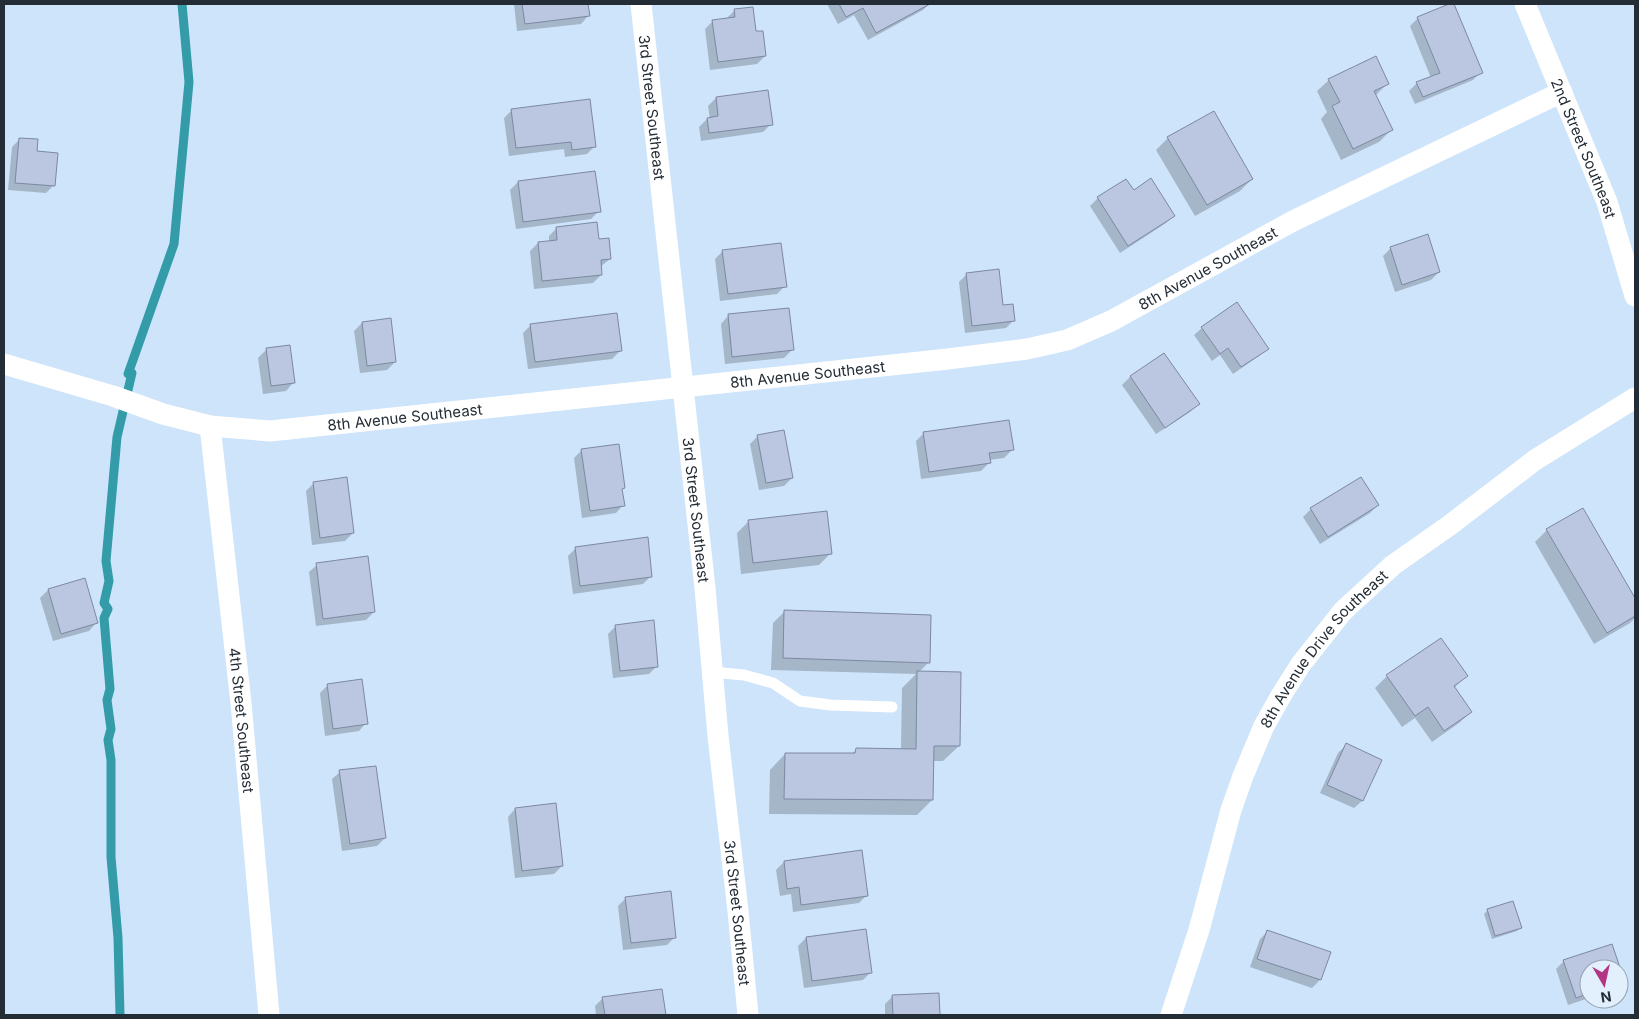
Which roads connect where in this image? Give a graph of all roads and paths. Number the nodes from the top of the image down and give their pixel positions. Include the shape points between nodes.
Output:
1 (641, 4) edge
2 (1526, 4) edge
3 (1562, 92) junction
4 (1635, 296) edge
5 (4, 364) edge
6 (682, 387) junction
7 (1635, 398) edge
8 (210, 426) junction
9 (712, 672) junction
10 (892, 707) dead end
11 (269, 1015) edge
12 (748, 1015) edge
13 (1171, 1015) edge

1 - 6 street, 3rd Street Southeast
2 - 3 street, 2nd Street Southeast
3 - 4 street, 2nd Street Southeast via 1606,202
3 - 6 street, 8th Avenue Southeast via 1293,221 1111,321 1067,340 1027,349 948,359
5 - 8 street, 8th Avenue Southeast
6 - 8 street, 8th Avenue Southeast via 270,431
6 - 9 street, 3rd Street Southeast
7 - 13 street, 8th Avenue Drive Southeast via 1535,460 1450,526 1392,565 1343,611 1301,664 1264,726 1243,776
8 - 11 street, 4th Street Southeast via 241,702
9 - 10 lane via 744,674 773,683 800,701
9 - 12 street, 3rd Street Southeast

